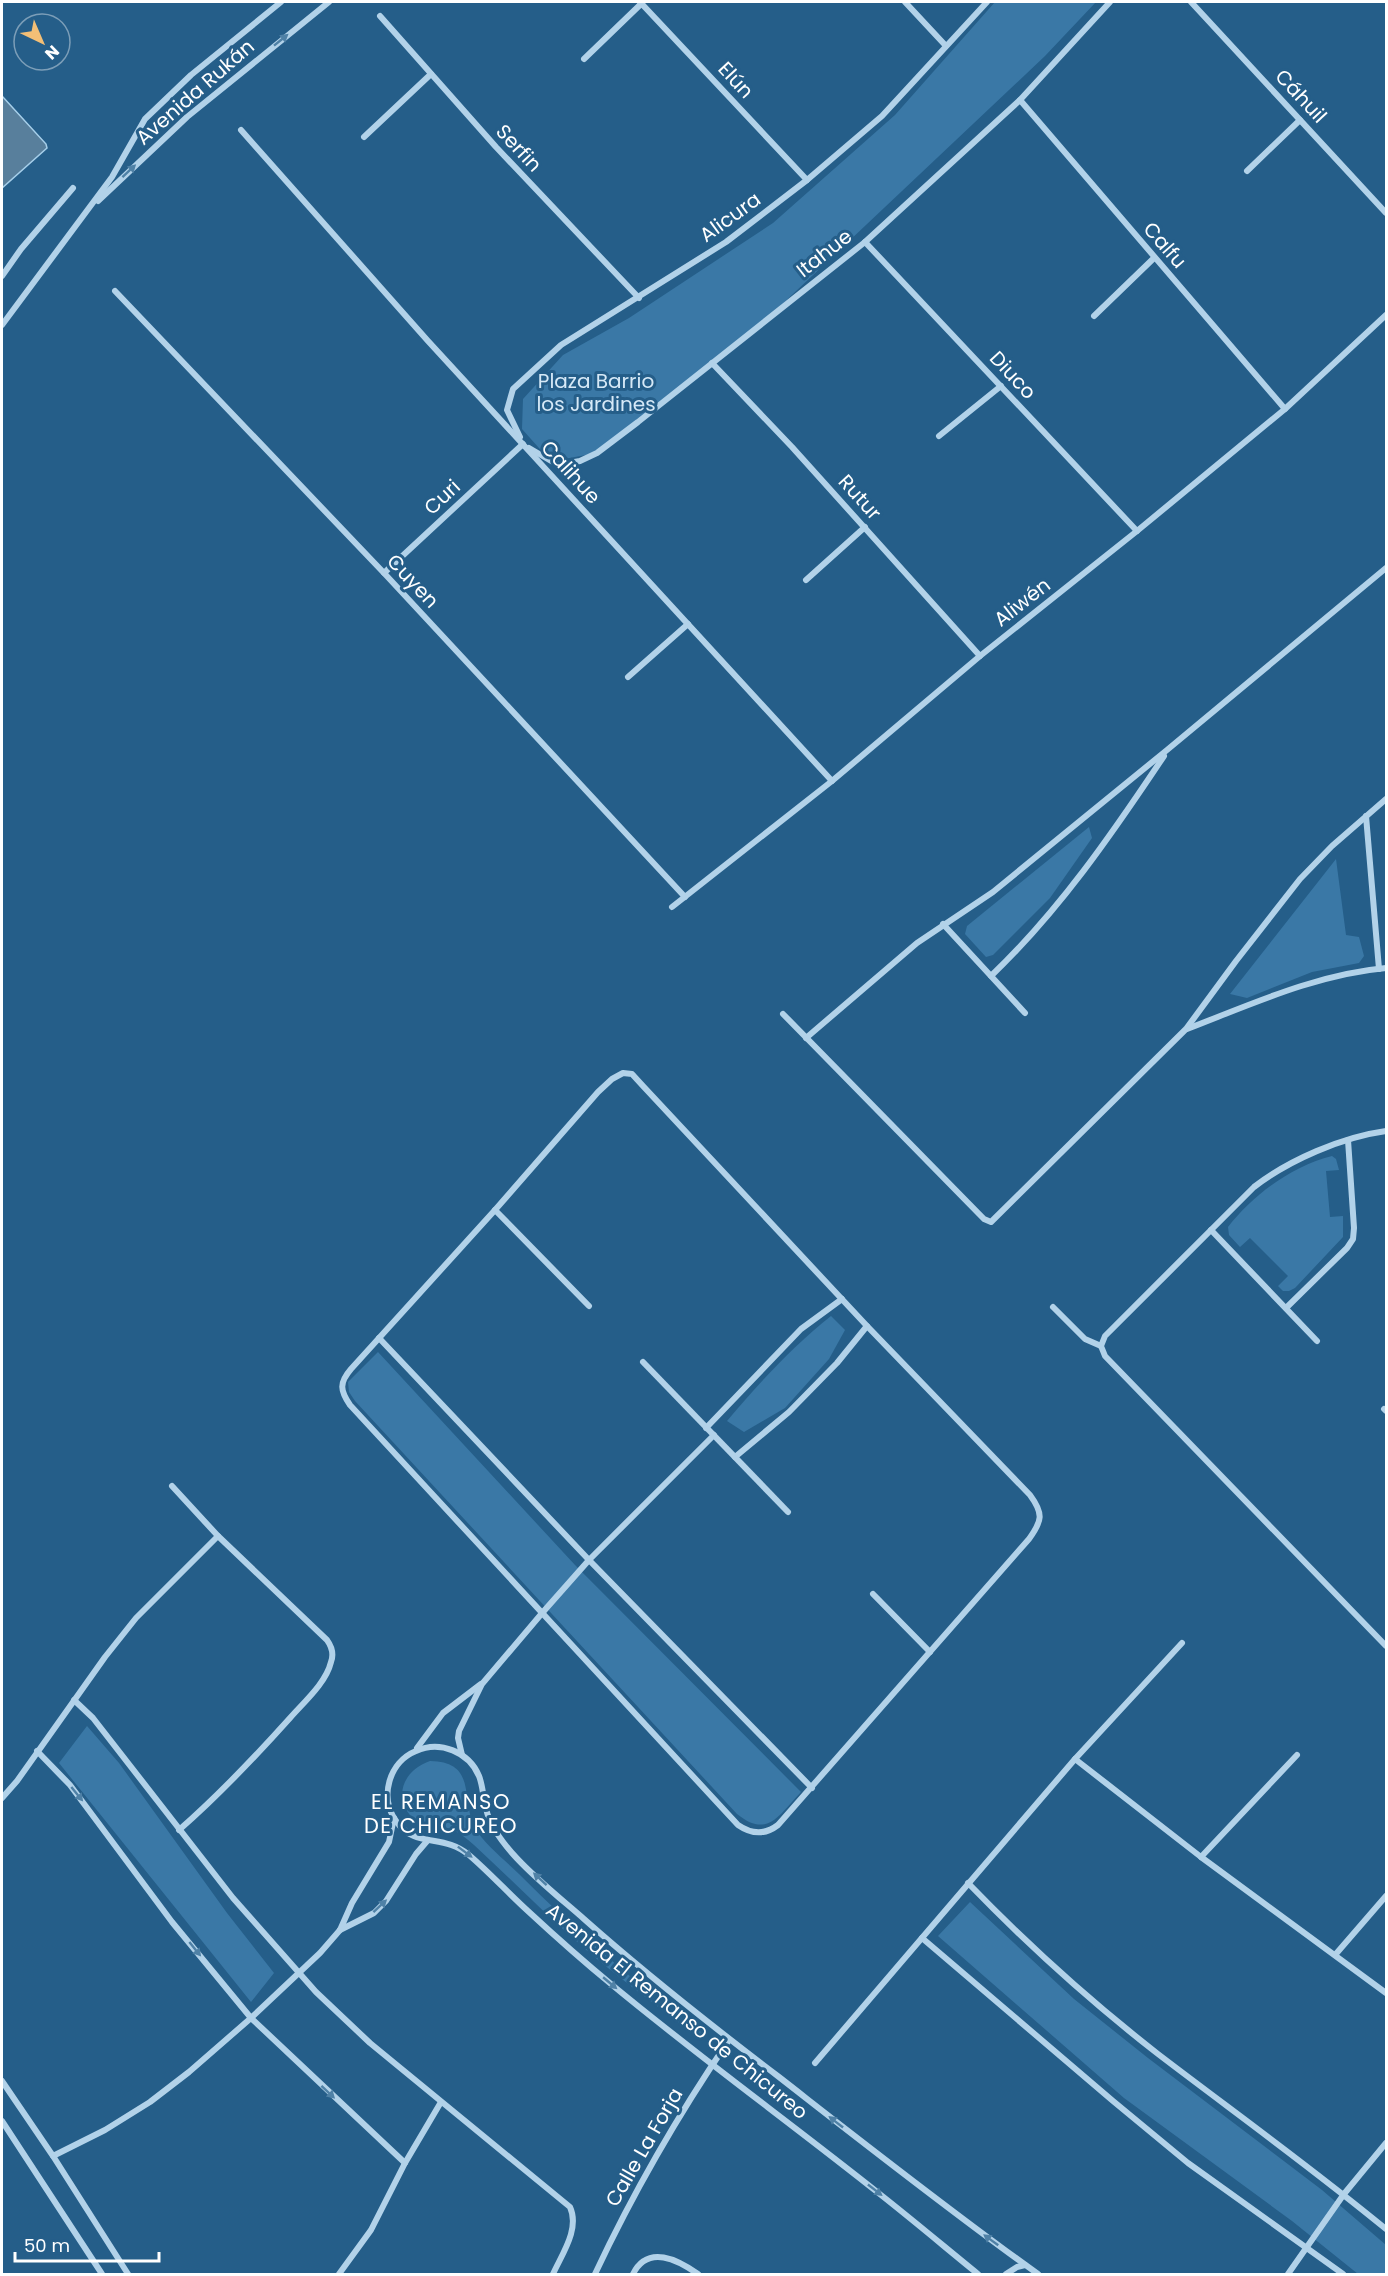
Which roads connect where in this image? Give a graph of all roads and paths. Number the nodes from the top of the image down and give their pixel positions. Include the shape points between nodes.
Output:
1 (280, 2) edge
2 (329, 2) edge
3 (641, 2) edge
4 (904, 2) edge
5 (987, 2) edge
6 (1110, 2) edge
7 (1191, 2) edge
8 (380, 16) dead end
9 (946, 46) junction
10 (584, 58) dead end
11 (431, 74) junction
12 (1020, 100) junction
13 (1300, 120) junction
14 (241, 130) dead end
15 (364, 137) dead end
16 (1247, 171) dead end
17 (807, 180) junction
18 (73, 188) dead end
19 (86, 212) junction
20 (1386, 213) edge
21 (865, 242) junction
22 (1154, 258) junction
23 (2, 276) edge
24 (115, 291) dead end
25 (639, 298) junction
26 (1386, 315) edge
27 (1094, 316) dead end
28 (2, 325) edge
29 (712, 363) junction
30 (1001, 386) junction
31 (1286, 409) junction
32 (939, 436) dead end
33 (524, 444) junction
34 (865, 527) junction
35 (1137, 531) junction
36 (1386, 568) edge
37 (384, 573) junction
38 (806, 580) dead end
39 (688, 624) junction
40 (980, 656) junction
41 (628, 677) dead end
42 (1167, 750) junction
43 (832, 781) junction
44 (1386, 799) edge
45 (1366, 816) junction
46 (685, 897) junction
47 (672, 907) dead end
48 (943, 924) junction
49 (1383, 968) edge
50 (991, 976) junction
51 (1024, 1013) dead end
52 (783, 1014) dead end
53 (1186, 1029) junction
54 (806, 1038) junction
55 (1386, 1131) edge
56 (1348, 1140) junction
57 (495, 1210) junction
58 (1211, 1230) junction
59 (842, 1299) junction
60 (589, 1306) dead end
61 (1053, 1307) dead end
62 (1286, 1308) junction
63 (867, 1326) junction
64 (379, 1338) junction
65 (1317, 1341) dead end
66 (1101, 1346) junction
67 (643, 1362) dead end
68 (706, 1428) junction
69 (714, 1435) junction
70 (735, 1457) junction
71 (172, 1486) dead end
72 (788, 1512) dead end
73 (218, 1536) junction
74 (589, 1560) junction
75 (873, 1594) dead end
76 (543, 1612) junction
77 (1182, 1643) dead end
78 (1386, 1646) edge
79 (930, 1652) junction
80 (482, 1684) junction
81 (74, 1700) junction
82 (37, 1751) junction
83 (415, 1751) junction
84 (462, 1755) junction
85 (1297, 1755) dead end
86 (1075, 1759) junction
87 (812, 1788) junction
88 (2, 1798) edge
89 (394, 1818) junction
90 (179, 1830) junction
91 (428, 1840) junction
92 (1201, 1857) junction
93 (968, 1883) junction
94 (1386, 1896) edge
95 (340, 1930) junction
96 (922, 1938) junction
97 (1335, 1955) junction
98 (298, 1973) junction
99 (1386, 1994) edge
100 (251, 2018) junction
101 (729, 2040) junction
102 (816, 2063) dead end
103 (712, 2064) junction
104 (2, 2081) edge
105 (441, 2102) junction
106 (2, 2121) edge
107 (1386, 2143) edge
108 (53, 2156) junction
109 (405, 2163) junction
110 (1344, 2194) junction
111 (1386, 2229) edge
112 (1306, 2247) junction
113 (1025, 2265) junction
114 (102, 2274) edge
115 (128, 2274) edge
116 (339, 2274) edge
117 (553, 2274) edge
118 (595, 2274) edge
119 (633, 2274) edge
120 (698, 2274) edge
121 (978, 2274) edge
122 (1006, 2274) edge
123 (1038, 2274) edge
124 (1288, 2274) edge
125 (1343, 2274) edge

1 - 19 street, Avenida Rukán via 191,75 145,119 112,177
19 -> 2 street, Avenida Rukán via 187,117
3 - 10 street
3 - 17 street, Elún
4 - 9 street
5 - 9 street, Alicura
6 - 12 street, Itahue
7 - 13 street, Cáhuil
8 - 11 street, Serfin
9 - 17 street, Alicura via 882,116
11 - 15 street
11 - 25 street, Serfin
12 - 21 street, Itahue
12 - 22 street, Calfu
13 - 16 street
13 - 20 street, Cáhuil
14 - 33 street, Calihue
17 - 25 street, Alicura via 726,242
18 - 23 street
19 - 28 street, Avenida Rukán
21 - 29 street, Itahue
21 - 30 street, Diuco
22 - 27 street
22 - 31 street, Calfu
24 - 37 street, Cuyen
25 - 33 street, Alicura via 561,345 513,389 507,410
26 - 31 street, Aliwén
29 - 33 street, Itahue via 597,453 580,461 558,465
29 - 34 street, Rutur
30 - 32 street
30 - 35 street, Diuco
31 - 35 street, Aliwén
33 - 37 street, Curi
33 - 39 street, Calihue
34 - 38 street
34 - 40 street, Rutur
35 - 40 street, Aliwén
36 - 42 street
37 - 46 street, Cuyen
39 - 41 street
39 - 43 street, Calihue
40 - 43 street, Aliwén
42 - 48 street via 993,892
42 - 50 street via 1074,884
43 - 46 street, Aliwén
44 - 45 street
45 - 49 street
45 - 53 street via 1317,860 1287,894
46 - 47 street, Aliwén
48 - 50 street
48 - 54 street
49 - 53 street via 1299,987
50 - 51 street
52 - 54 street
53 - 54 street via 988,1222
55 - 56 street
56 - 58 street via 1267,1177
56 - 62 street via 1353,1239
57 - 59 street via 598,1092 623,1073 632,1074
57 - 60 street
57 - 64 street
58 - 62 street
58 - 66 street via 1105,1336
59 - 63 street
59 - 68 street via 801,1329
61 - 66 street via 1085,1339
62 - 65 street
63 - 70 street via 789,1412
63 - 79 street via 1039,1507 1041,1518 1029,1539
64 - 74 street
64 - 76 street via 342,1380 343,1395
66 - 78 street via 1104,1356
67 - 68 street
68 - 69 street
69 - 70 street
69 - 74 street
70 - 72 street
71 - 73 street
73 - 81 street via 136,1618
73 - 90 street via 327,1640 332,1647 332,1660 312,1694 214,1800
74 - 76 street
74 - 87 street
75 - 79 street
76 - 80 street
76 - 87 street via 744,1829 759,1833 778,1826
77 - 86 street
79 - 87 street
80 - 83 street via 443,1713
80 - 84 street via 459,1731
81 - 82 street
81 - 90 street via 93,1718
82 - 88 street
82 -> 100 street via 70,1785 172,1922
83 - 84 street via 439,1747
83 - 89 street via 397,1766 390,1780 388,1802
101 -> 84 street, Avenida El Remanso de Chicureo via 638,1967 508,1848 491,1826 478,1773
85 - 92 street
86 - 92 street
86 - 93 street
89 - 91 street, Avenida El Remanso de Chicureo via 407,1833
89 - 95 street via 389,1842
90 - 98 street
95 -> 91 street via 386,1901
91 -> 103 street, Avenida El Remanso de Chicureo via 450,1843 464,1851 577,1955
92 - 97 street
93 - 96 street
93 - 110 street via 1082,1992
94 - 97 street
95 - 98 street
96 - 102 street
96 - 112 street via 1180,2156
97 - 99 street
98 - 100 street
98 - 105 street via 370,2043
100 - 108 street via 150,2102
100 -> 109 street
101 - 103 street, Calle La Forja
113 -> 101 street, Avenida El Remanso de Chicureo
103 - 118 street, Calle La Forja via 622,2217
103 -> 121 street, Avenida El Remanso de Chicureo
104 - 108 street
105 - 109 street
105 - 117 street via 570,2206 574,2216 571,2236
106 - 114 street
107 - 110 street
108 - 115 street
109 - 116 street via 371,2230
110 - 111 street
110 - 112 street
112 - 124 street
112 - 125 street
113 - 122 street
113 - 123 street, Avenida El Remanso de Chicureo
119 - 120 street via 649,2257 667,2257

